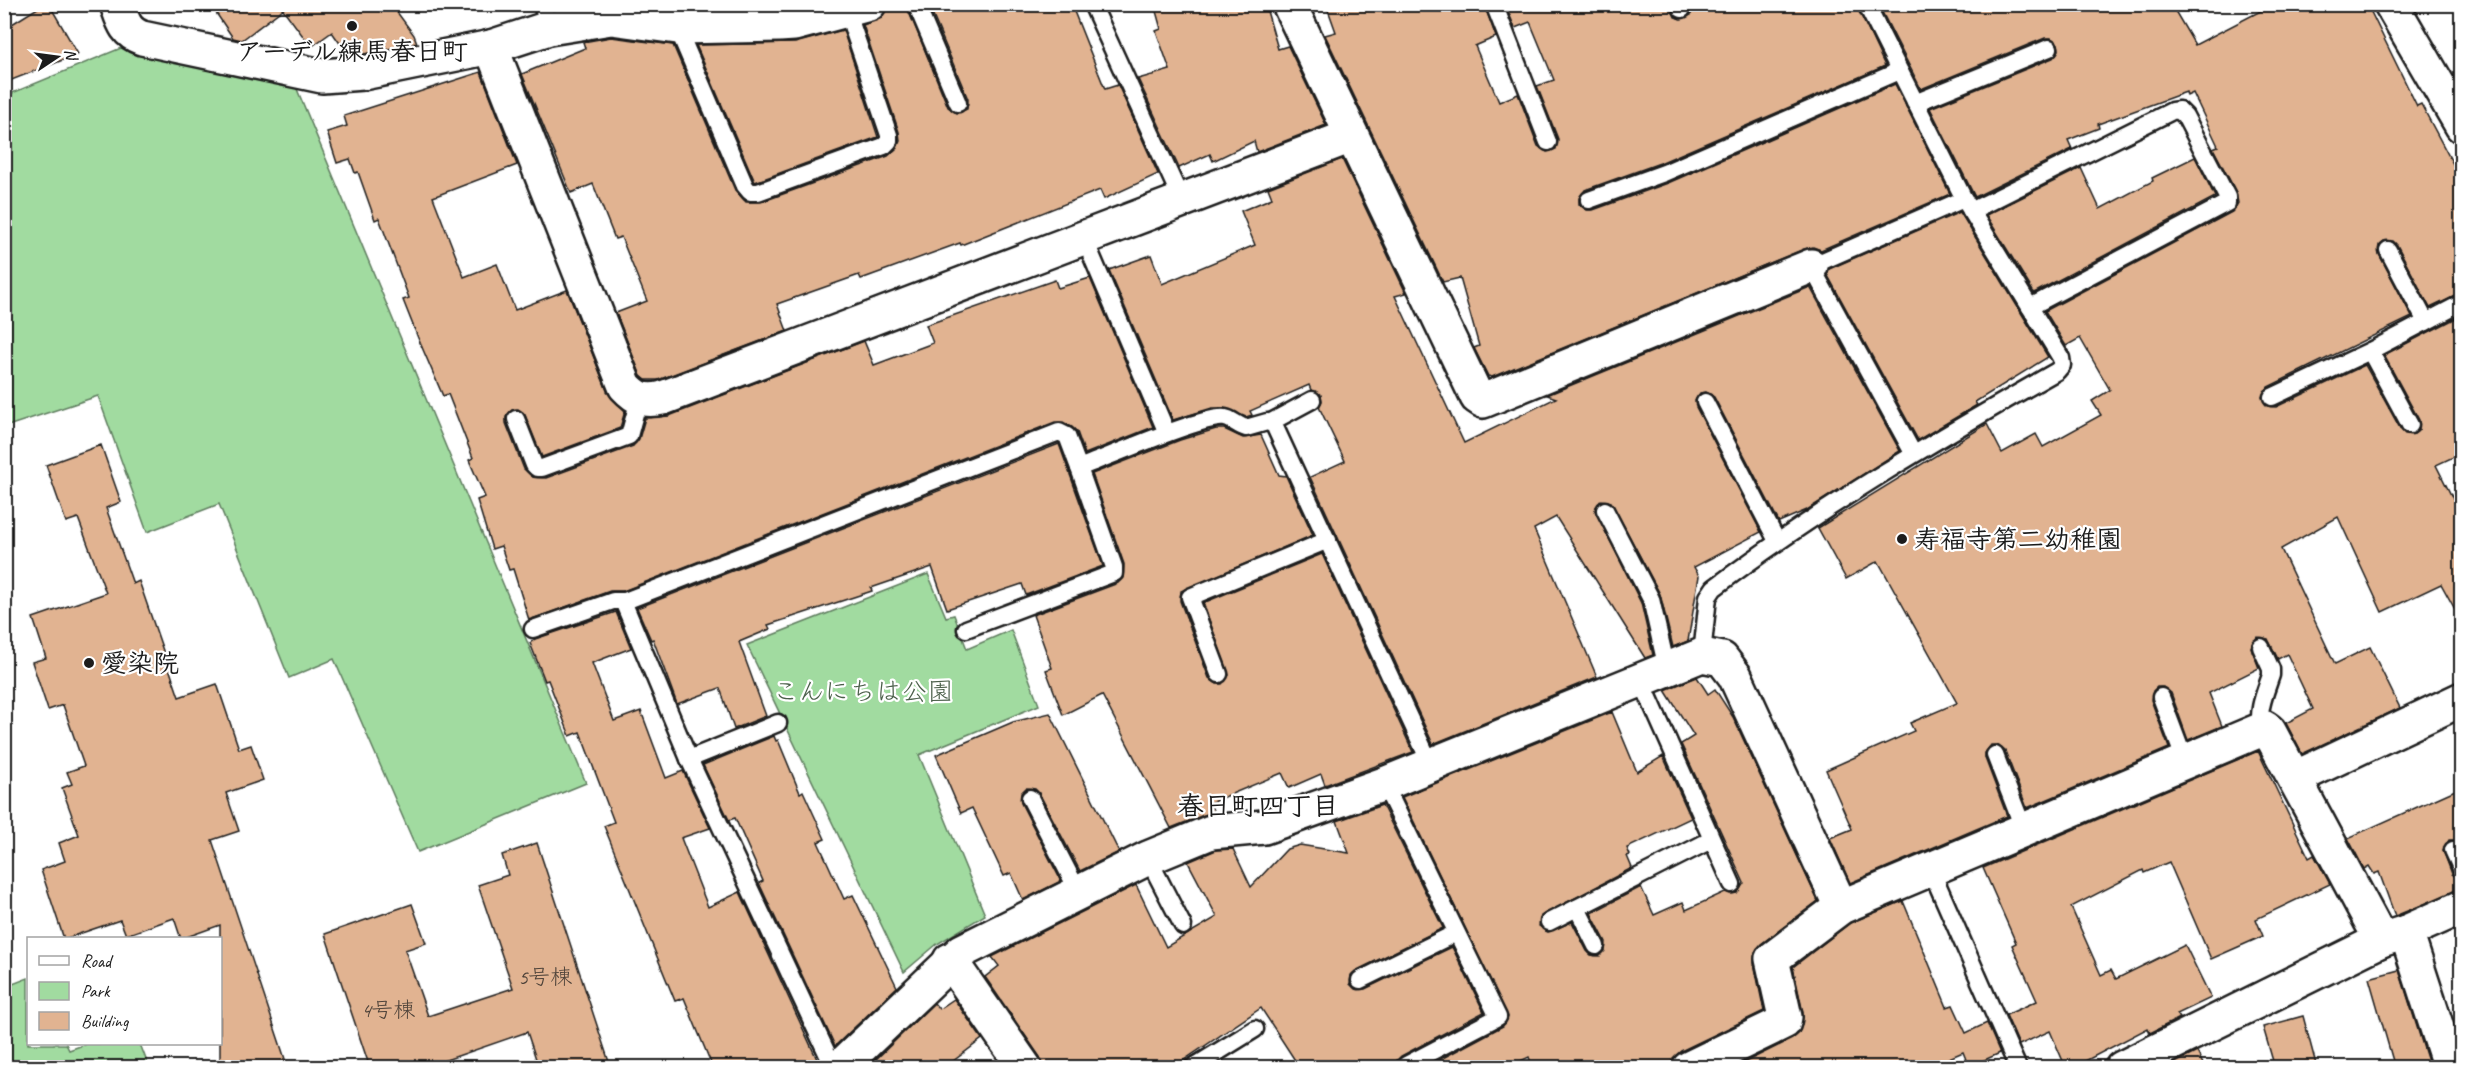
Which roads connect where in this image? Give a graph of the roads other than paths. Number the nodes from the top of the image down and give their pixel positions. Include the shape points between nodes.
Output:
1 (117, 4) edge
2 (916, 4) edge
3 (1092, 4) edge
4 (1288, 4) edge
5 (1494, 4) edge
6 (2391, 4) edge
7 (1872, 6) edge
8 (858, 8) edge
9 (776, 15) edge
10 (546, 16) edge
11 (677, 27) junction
12 (491, 47) junction
13 (2049, 48) dead end
14 (1899, 71) junction
15 (1915, 103) junction
16 (958, 104) dead end
17 (2459, 117) edge
18 (1351, 136) junction
19 (1548, 141) dead end
20 (1589, 200) dead end
21 (1182, 201) junction
22 (1968, 205) junction
23 (1084, 238) junction
24 (2388, 250) dead end
25 (1811, 266) junction
26 (2462, 303) edge
27 (2030, 307) junction
28 (2426, 322) junction
29 (2370, 351) junction
30 (2272, 397) dead end
31 (639, 399) junction
32 (1312, 400) dead end
33 (1705, 402) dead end
34 (516, 419) dead end
35 (1271, 422) junction
36 (2410, 425) dead end
37 (1167, 433) junction
38 (1913, 453) junction
39 (1080, 468) junction
40 (1605, 510) dead end
41 (1328, 540) junction
42 (1777, 541) junction
43 (625, 601) junction
44 (533, 629) dead end
45 (966, 629) dead end
46 (2261, 646) dead end
47 (1702, 655) junction
48 (1219, 674) dead end
49 (1654, 675) junction
50 (2160, 697) dead end
51 (2462, 699) edge
52 (778, 723) dead end
53 (2261, 729) junction
54 (1995, 755) dead end
55 (689, 759) junction
56 (2185, 761) junction
57 (1431, 765) junction
58 (2295, 778) junction
59 (1384, 784) junction
60 (1030, 798) dead end
61 (2024, 830) junction
62 (1711, 840) junction
63 (2452, 850) dead end
64 (1148, 858) junction
65 (1931, 870) junction
66 (2462, 870) edge
67 (1732, 884) dead end
68 (1078, 893) junction
69 (2462, 907) edge
70 (1577, 908) junction
71 (1842, 908) junction
72 (1549, 922) dead end
73 (1183, 926) dead end
74 (1456, 933) junction
75 (2393, 936) junction
76 (1596, 946) dead end
77 (950, 960) junction
78 (1360, 980) dead end
79 (1255, 1029) dead end
80 (1406, 1065) dead end
81 (834, 1068) edge
82 (839, 1068) edge
83 (1025, 1068) edge
84 (1192, 1068) edge
85 (1689, 1068) edge
86 (2018, 1068) edge
87 (2122, 1068) edge
88 (2450, 1068) edge

1 - 12 street via 130,34 322,76
2 - 16 lane
3 - 21 lane
4 - 18 street
5 - 19 lane
6 - 17 street
7 - 14 lane
8 - 9 street via 794,24
8 - 11 lane via 889,141 758,192 750,192 745,186
9 - 11 street
10 - 11 street via 611,18
10 - 12 street
12 - 31 street via 625,386
13 - 15 lane
14 - 15 lane
14 - 20 lane via 1664,173
15 - 22 lane
18 - 21 street
18 - 25 street via 1477,397 1483,401
21 - 23 street
22 - 25 lane
22 - 27 lane
22 - 27 lane via 2172,111 2179,110 2185,116 2227,202
23 - 31 street via 663,398
23 - 37 lane
24 - 28 lane
25 - 38 lane
26 - 28 lane
27 - 38 lane via 2062,365
28 - 29 lane
29 - 30 lane
29 - 36 lane
31 - 34 lane via 629,436 542,468 534,465
32 - 35 lane
33 - 42 lane
35 - 37 lane via 1246,428 1217,417
35 - 41 lane
37 - 39 lane
38 - 42 lane
39 - 43 lane via 1067,436 1059,432
39 - 45 lane via 1113,573
40 - 49 lane via 1652,599
41 - 48 lane via 1190,597
41 - 57 lane
42 - 47 lane via 1710,591
43 - 44 lane
43 - 55 lane
46 - 53 lane via 2271,669 2259,717
47 - 49 street
47 - 71 street via 1722,659 1734,676
49 - 57 street
49 - 62 lane
50 - 56 lane
51 - 58 street
52 - 55 lane
53 - 56 street
53 - 58 street via 2269,731
54 - 61 lane
55 - 81 lane
56 - 61 street
57 - 59 street
58 - 75 street
59 - 64 street via 1264,827 1211,832
59 - 74 lane
60 - 68 lane
61 - 65 street
62 - 67 lane
62 - 70 lane
63 - 66 lane
64 - 68 street
64 - 73 lane
65 - 71 street
65 - 86 lane
68 - 77 street
69 - 75 street
70 - 72 lane
70 - 76 lane
71 - 85 street via 1772,959 1784,1022
74 - 78 lane
74 - 80 lane via 1498,1017
75 - 87 street
75 - 88 street
77 - 82 street
77 - 83 street
79 - 84 lane

